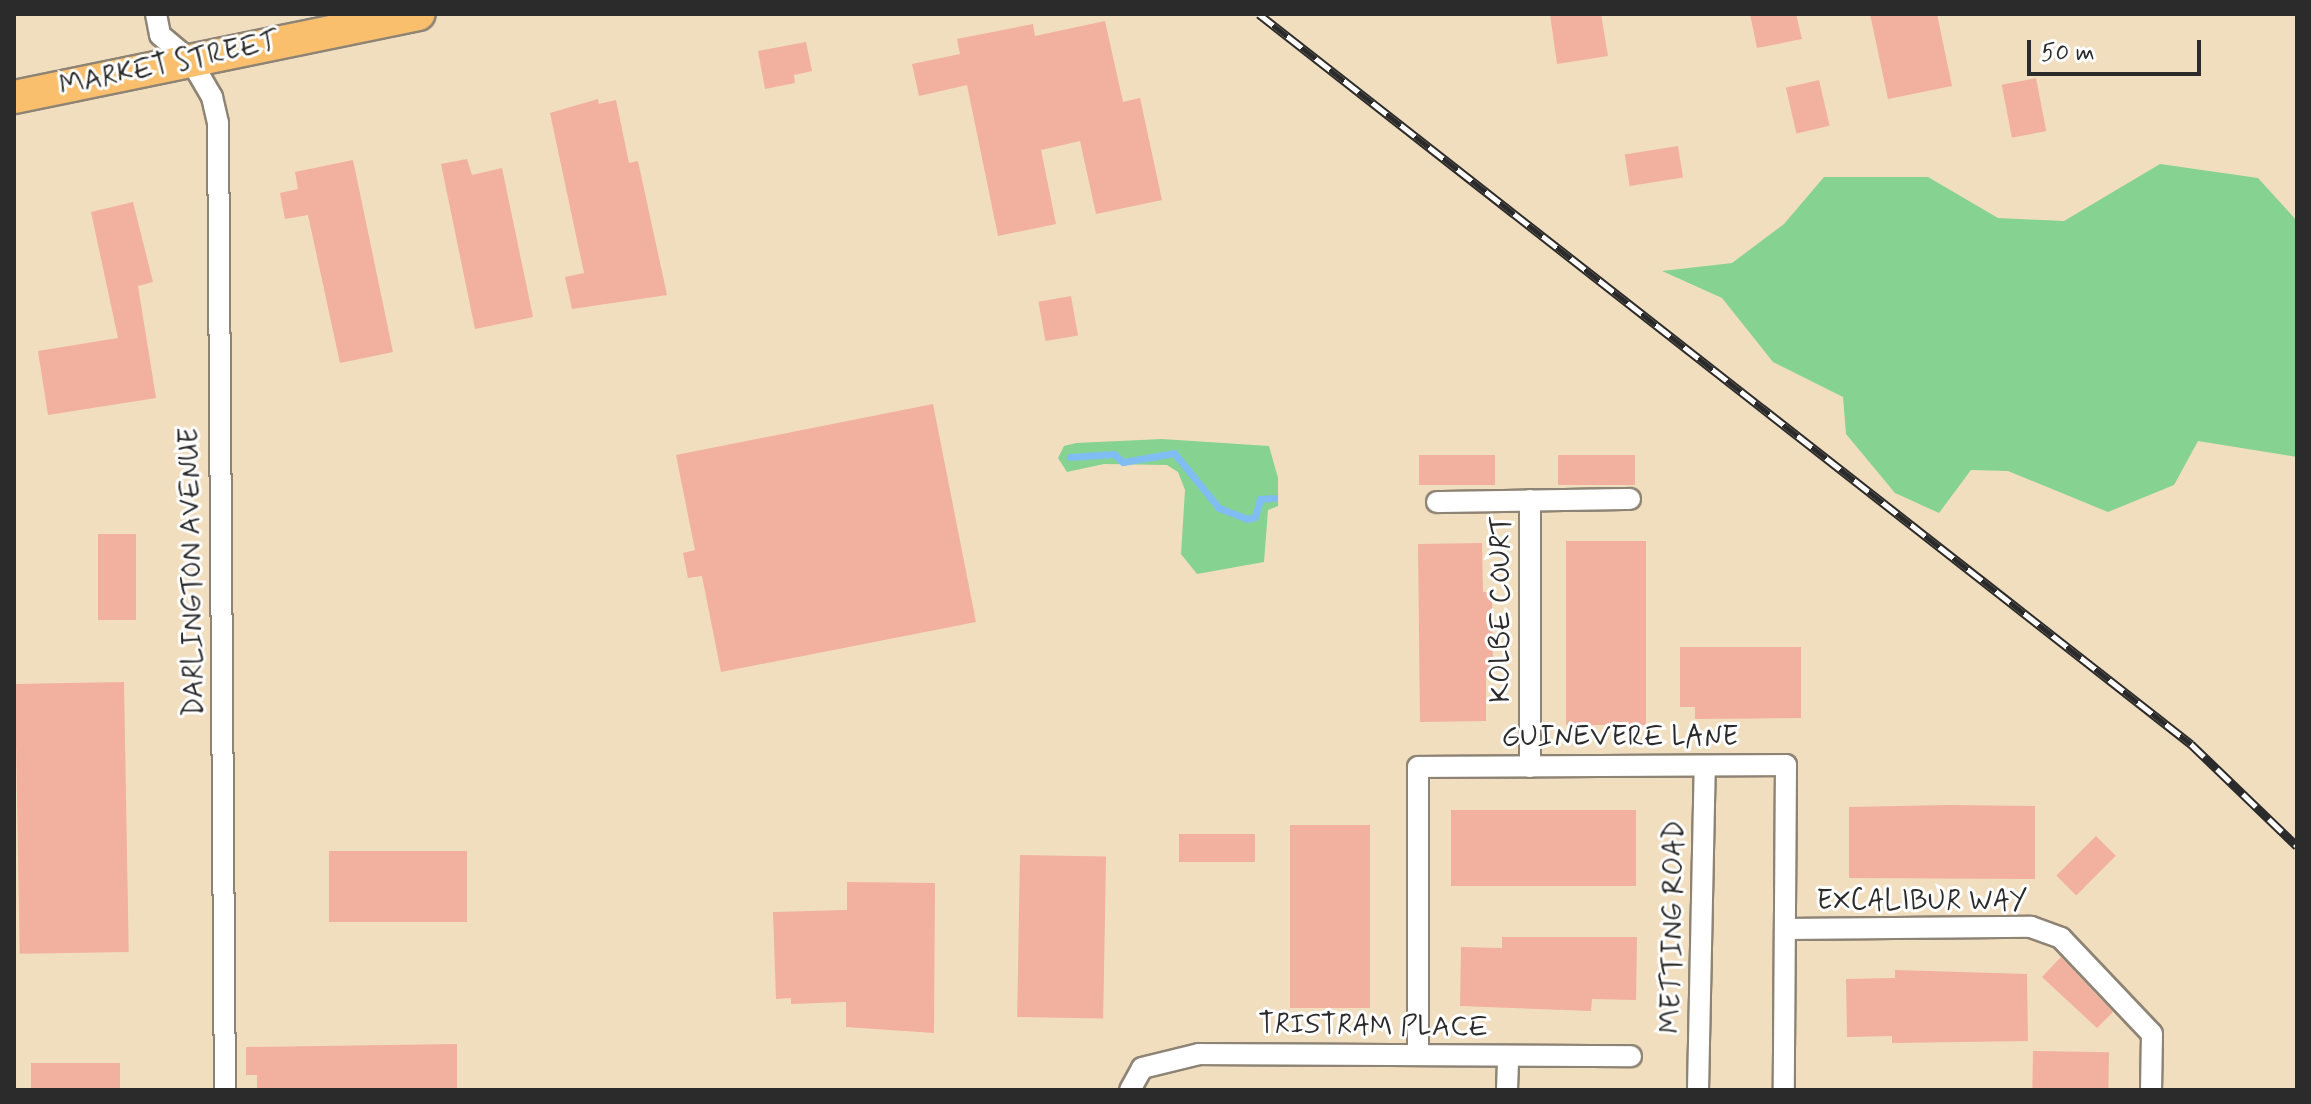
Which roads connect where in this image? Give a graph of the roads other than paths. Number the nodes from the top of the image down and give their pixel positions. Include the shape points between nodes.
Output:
1 (156, 14) edge
2 (403, 16) edge
3 (191, 61) junction
4 (14, 97) edge
5 (1630, 499) dead end
6 (1530, 500) junction
7 (1437, 502) dead end
8 (1705, 766) junction
9 (1530, 767) junction
10 (1785, 929) junction
11 (1418, 1053) junction
12 (1508, 1056) junction
13 (1631, 1056) dead end
14 (225, 1090) edge
15 (1130, 1090) edge
16 (1507, 1090) edge
17 (1698, 1090) edge
18 (1784, 1090) edge
19 (2151, 1090) edge

1 - 3 street, DARLINGTON AVENUE via 160,35
2 - 3 main road, MARKET STREET
3 - 4 main road, MARKET STREET
3 - 14 street, DARLINGTON AVENUE via 212,97 218,123
5 - 6 street
6 - 7 street
6 - 9 street, KOLBE COURT
8 - 9 street, GUINEVERE LANE
8 - 10 street, GUINEVERE LANE via 1786,765
8 - 17 street, METTING ROAD
9 - 11 street, GUINEVERE LANE via 1418,767
10 - 18 street, GUINEVERE LANE
10 - 19 street, EXCALIBUR WAY via 2031,927 2061,938 2152,1034
11 - 12 street, TRISTRAM PLACE
11 - 15 street, TRISTRAM PLACE via 1199,1054 1142,1068
12 - 13 street, TRISTRAM PLACE
12 - 16 street

